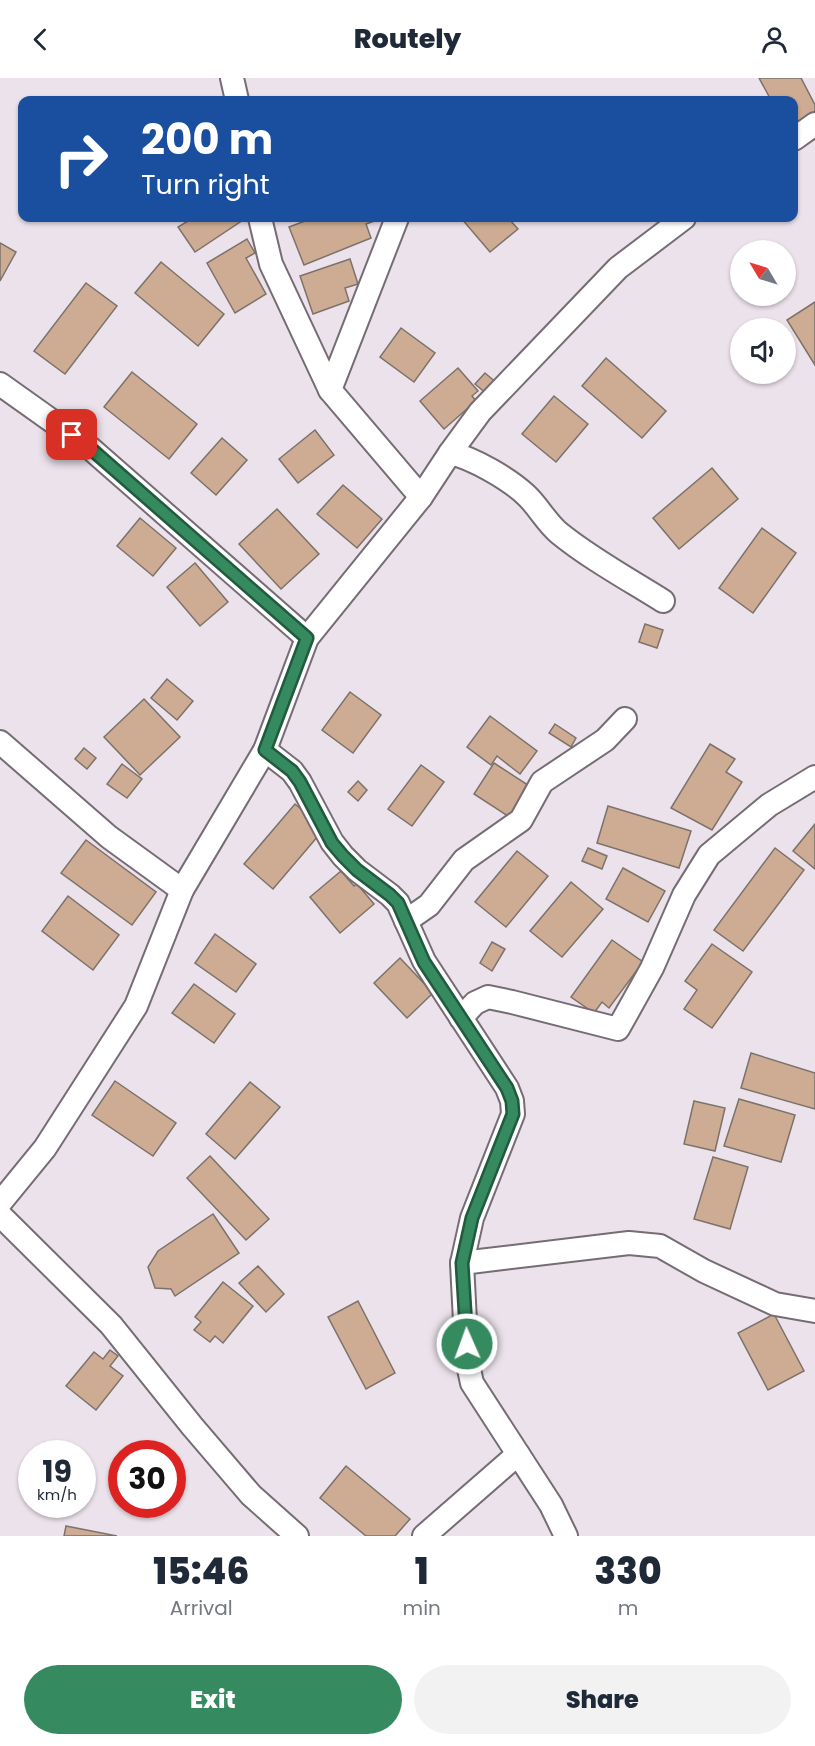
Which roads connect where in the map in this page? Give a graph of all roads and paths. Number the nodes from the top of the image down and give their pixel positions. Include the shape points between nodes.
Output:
1 (232, 78) edge
2 (236, 96) edge
3 (815, 124) edge
4 (798, 136) edge
5 (261, 222) edge
6 (395, 222) edge
7 (679, 222) edge
8 (0, 384) edge
9 (330, 390) junction
10 (450, 453) junction
11 (421, 497) junction
12 (663, 601) dead end
13 (307, 638) junction
14 (625, 718) dead end
15 (0, 742) edge
16 (265, 750) junction
17 (815, 777) edge
18 (182, 890) junction
19 (406, 921) junction
20 (460, 1018) junction
21 (0, 1203) edge
22 (0, 1215) edge
23 (462, 1263) junction
24 (815, 1311) edge
25 (518, 1454) junction
26 (297, 1536) edge
27 (424, 1536) edge
28 (566, 1536) edge

1 - 2 street
3 - 4 street
5 - 9 street via 271,264
6 - 9 street
7 - 10 street via 618,268 480,412
8 - 13 street via 90,448
9 - 11 street
10 - 11 street
10 - 12 street via 494,471 526,495 556,530 581,551
11 - 13 street
13 - 16 street
14 - 19 street via 605,740 542,782 521,820 464,860 429,905
15 - 18 street via 109,837
16 - 18 street
16 - 19 street via 300,782 332,843 357,870 398,903
17 - 20 street via 769,805 709,855 684,895 652,968 618,1029 488,997
18 - 21 street via 136,1006 45,1148
19 - 20 street via 424,962
20 - 23 street via 507,1088 513,1114 472,1218
22 - 26 street via 111,1325 251,1495
23 - 24 street via 629,1243 660,1246 776,1304
23 - 25 street via 467,1360 472,1383
25 - 27 street
25 - 28 street

